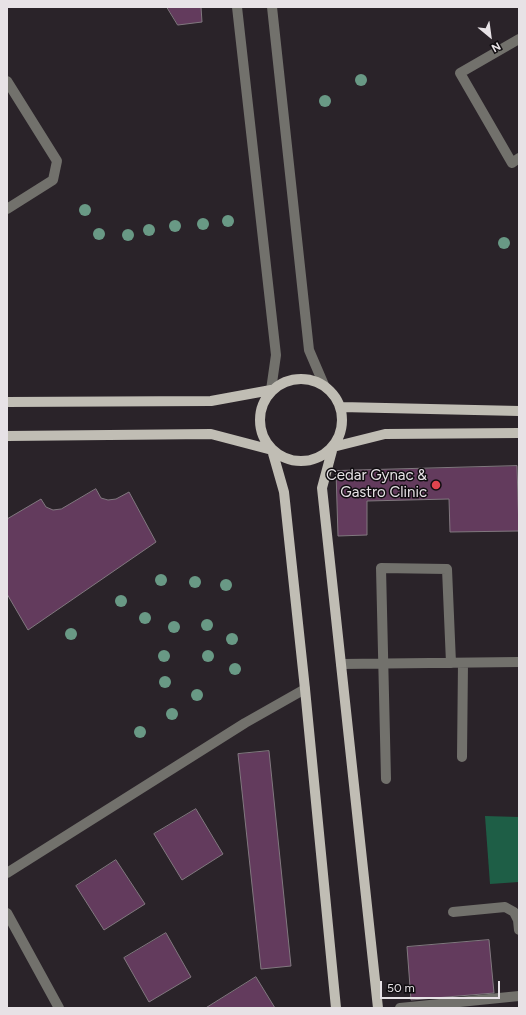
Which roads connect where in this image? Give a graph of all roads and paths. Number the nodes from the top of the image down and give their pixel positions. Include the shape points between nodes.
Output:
1 (237, 7) edge
2 (272, 7) edge
3 (519, 39) edge
4 (7, 81) edge
5 (519, 158) edge
6 (7, 209) edge
7 (324, 385) junction
8 (271, 390) junction
9 (7, 402) edge
10 (341, 407) junction
11 (519, 411) edge
12 (519, 433) edge
13 (7, 436) edge
14 (333, 447) junction
15 (272, 450) junction
16 (519, 662) edge
17 (384, 663) junction
18 (451, 663) junction
19 (463, 663) junction
20 (341, 664) junction
21 (305, 689) junction
22 (462, 756) dead end
23 (386, 779) dead end
24 (7, 873) edge
25 (453, 912) dead end
26 (7, 913) edge
27 (519, 930) edge
28 (519, 996) edge
29 (59, 1008) edge
30 (336, 1008) edge
31 (378, 1008) edge
32 (400, 1008) edge

1 - 8 street via 276,355
2 - 7 street via 309,350
3 - 5 street via 460,73 512,163
4 - 6 street via 57,161 53,180
7 - 8 main road via 311,380 297,379 284,382
7 - 10 main road via 335,395
8 - 9 main road via 211,401
8 - 15 main road via 261,413 260,426 264,439
10 - 11 main road
10 - 14 main road via 341,435
12 - 14 main road via 386,434
13 - 15 main road via 211,434
14 - 15 main road via 322,456 309,461 296,461
14 - 20 main road via 322,488
15 - 21 main road via 284,492
16 - 19 street
17 - 18 street
17 - 18 street via 381,568 447,569
17 - 20 street
17 - 23 street
18 - 19 street
19 - 22 street
20 - 31 main road
21 - 24 street via 245,723
21 - 30 main road
25 - 27 street via 505,907 514,912
26 - 29 street
28 - 32 street

